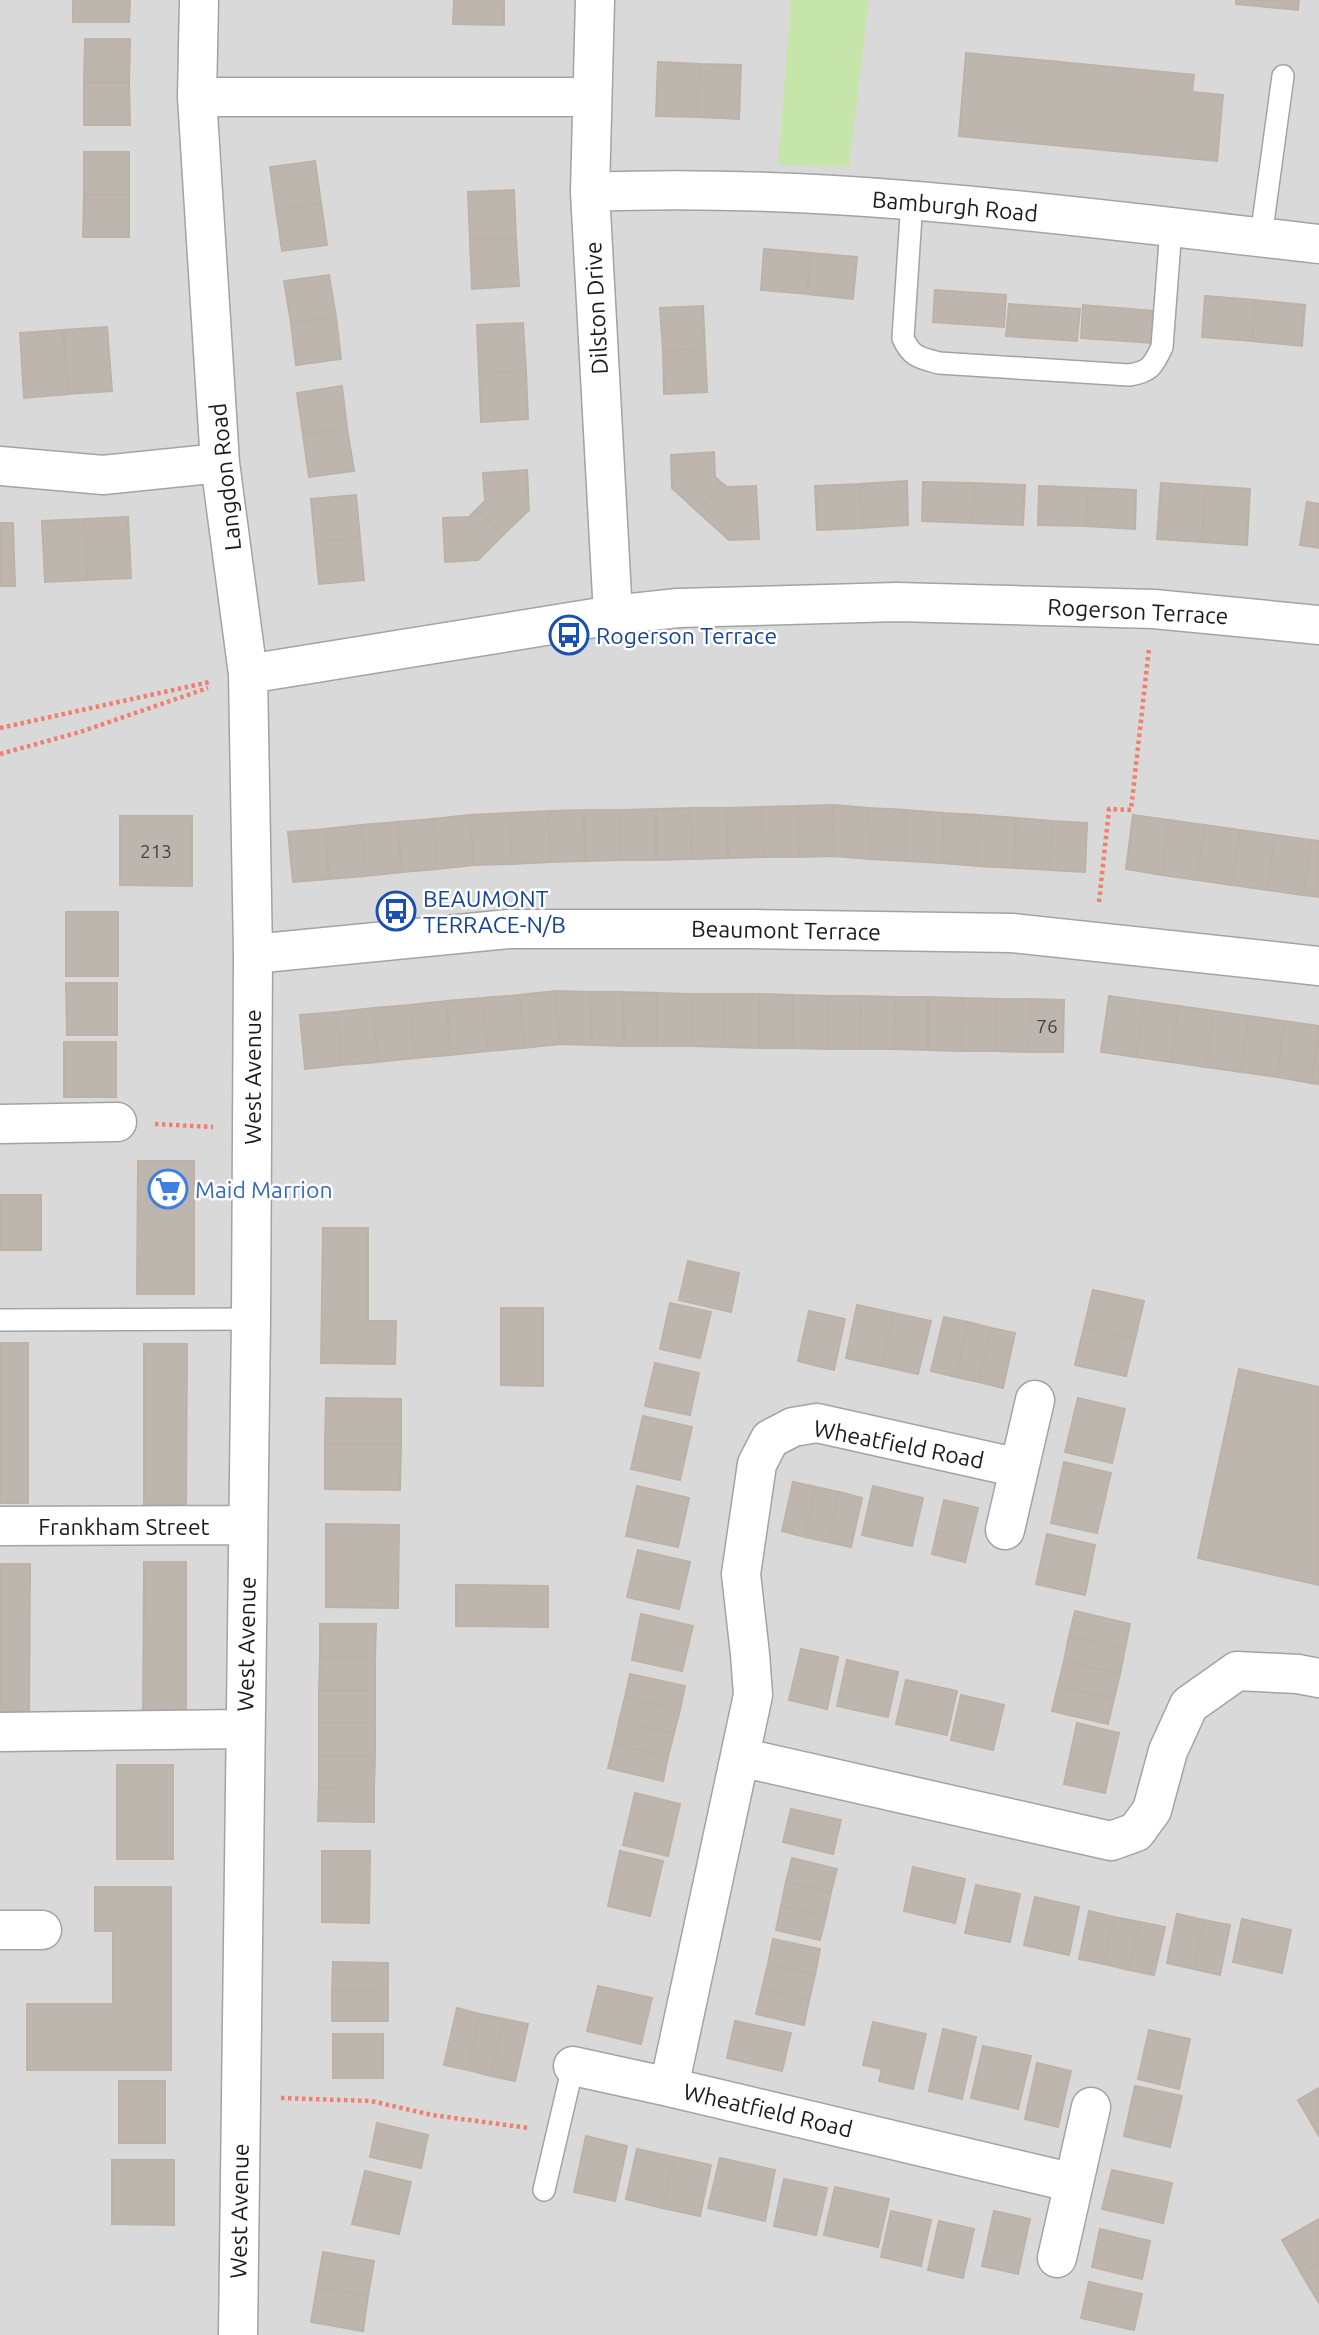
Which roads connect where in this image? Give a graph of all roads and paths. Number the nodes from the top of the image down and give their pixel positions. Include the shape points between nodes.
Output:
1 (200, 0) edge
2 (595, 0) edge
3 (1283, 76) dead end
4 (197, 97) junction
5 (592, 97) junction
6 (590, 192) junction
7 (912, 200) junction
8 (1171, 228) junction
9 (1261, 237) junction
10 (1319, 244) edge
11 (220, 463) junction
12 (0, 466) edge
13 (1154, 609) junction
14 (613, 615) junction
15 (1319, 625) edge
16 (248, 674) junction
17 (0, 728) edge
18 (0, 754) edge
19 (1094, 941) junction
20 (253, 954) junction
21 (1319, 966) edge
22 (117, 1122) joint
23 (0, 1124) edge
24 (252, 1129) junction
25 (251, 1319) junction
26 (0, 1320) edge
27 (1035, 1400) dead end
28 (1019, 1468) junction
29 (248, 1525) junction
30 (0, 1526) edge
31 (1005, 1530) dead end
32 (1319, 1678) edge
33 (245, 1729) junction
34 (0, 1732) edge
35 (740, 1756) junction
36 (0, 1930) edge
37 (42, 1930) dead end
38 (573, 2066) joint
39 (669, 2087) junction
40 (241, 2097) junction
41 (1091, 2106) dead end
42 (557, 2133) junction
43 (1074, 2183) junction
44 (544, 2190) dead end
45 (1057, 2258) dead end
46 (238, 2335) edge

1 - 4 street, Langdon Road
2 - 5 street, Dilston Drive
3 - 9 lane
4 - 5 street
4 - 11 street, Langdon Road
5 - 6 street, Dilston Drive
6 - 7 street, Bamburgh Road via 673,190
6 - 14 street, Dilston Drive
7 - 8 street, Bamburgh Road
7 - 8 lane via 903,338 908,350 919,358 939,363 1145,373 1163,347
8 - 9 street, Bamburgh Road
9 - 10 street, Bamburgh Road
11 - 12 street via 103,475
11 - 16 street, Langdon Road
13 - 14 street, Rogerson Terrace via 897,601 678,608
13 - 15 street, Rogerson Terrace
13 - 19 path via 1131,810 1109,809
14 - 16 street, Rogerson Terrace
16 - 17 path
16 - 18 path via 80,732
16 - 20 street, Langdon Road
19 - 20 street, Beaumont Terrace via 1012,933 509,929
19 - 21 street, Beaumont Terrace
20 - 24 street, West Avenue
22 - 23 street
22 - 24 path
24 - 25 street, West Avenue
25 - 26 lane
25 - 29 street, West Avenue
27 - 28 street
28 - 31 street
28 - 35 street, Wheatfield Road via 817,1423 793,1427 769,1439 757,1464 741,1574 752,1695
29 - 30 street, Frankham Street
29 - 33 street, West Avenue
32 - 35 street via 1237,1671 1189,1705 1168,1751 1152,1810 1136,1832 1111,1841
33 - 34 street
33 - 40 street, West Avenue
35 - 39 street, Wheatfield Road
36 - 37 street
38 - 39 street
38 - 42 lane
39 - 43 street, Wheatfield Road
40 - 42 path via 371,2101
40 - 46 street, West Avenue
41 - 43 street
42 - 44 lane
43 - 45 street

